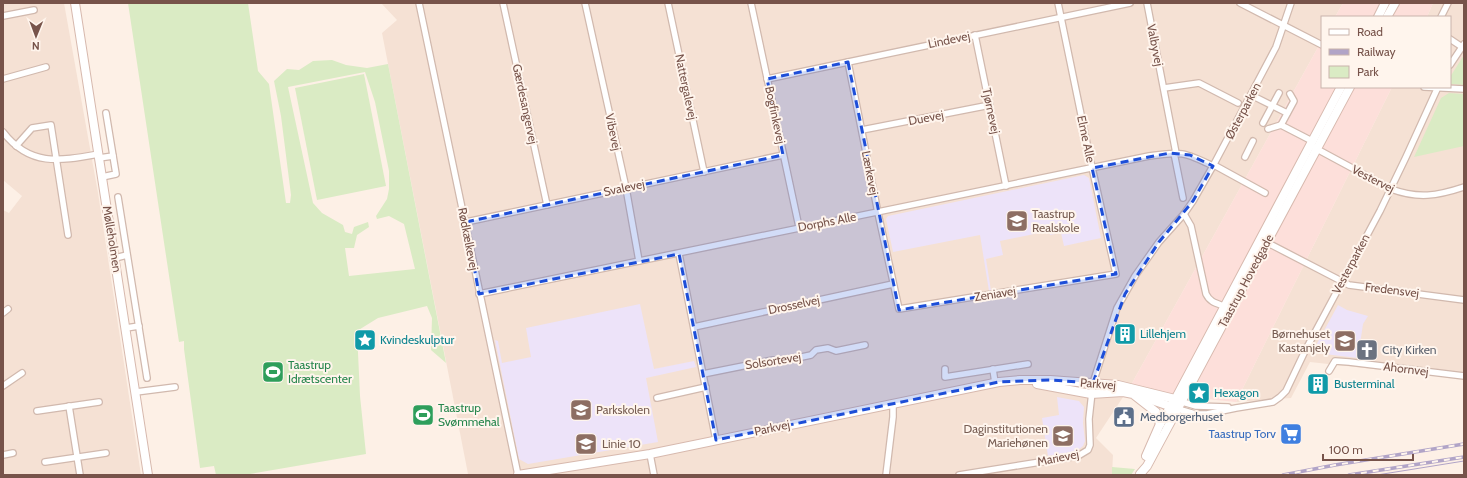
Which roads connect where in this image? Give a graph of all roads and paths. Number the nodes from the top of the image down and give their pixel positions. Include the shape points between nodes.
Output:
1 (75, 3) edge
2 (420, 3) edge
3 (503, 3) edge
4 (585, 3) edge
5 (668, 3) edge
6 (751, 3) edge
7 (1058, 3) edge
8 (1130, 3) edge
9 (1147, 3) edge
10 (1240, 3) edge
11 (1291, 3) edge
12 (1385, 3) edge
13 (1395, 3) edge
14 (1448, 3) edge
15 (34, 10) dead end
16 (3, 16) edge
17 (1378, 16) edge
18 (1388, 16) edge
19 (1442, 16) edge
20 (1061, 17) junction
21 (1284, 25) junction
22 (975, 35) junction
23 (1451, 39) edge
24 (1321, 44) edge
25 (1463, 45) edge
26 (848, 62) junction
27 (1451, 63) edge
28 (46, 67) dead end
29 (767, 78) junction
30 (3, 79) edge
31 (1164, 88) junction
32 (1341, 88) edge
33 (1349, 88) edge
34 (1437, 88) edge
35 (1450, 88) edge
36 (1464, 89) edge
37 (1279, 93) dead end
38 (1290, 94) dead end
39 (1251, 95) junction
40 (1238, 103) dead end
41 (990, 105) junction
42 (1272, 106) junction
43 (106, 113) dead end
44 (1287, 113) junction
45 (1263, 123) dead end
46 (1281, 125) junction
47 (1268, 129) dead end
48 (862, 130) junction
49 (3, 132) edge
50 (1253, 141) dead end
51 (1313, 145) junction
52 (16, 146) junction
53 (1175, 153) junction
54 (783, 154) junction
55 (99, 156) junction
56 (113, 156) junction
57 (1245, 157) dead end
58 (57, 160) junction
59 (1213, 166) junction
60 (1092, 168) junction
61 (704, 172) junction
62 (102, 176) junction
63 (1006, 186) junction
64 (1464, 187) edge
65 (626, 188) junction
66 (1391, 189) junction
67 (1265, 193) dead end
68 (118, 197) dead end
69 (1183, 198) dead end
70 (546, 205) junction
71 (878, 213) junction
72 (1184, 214) junction
73 (466, 222) junction
74 (799, 227) junction
75 (68, 235) dead end
76 (1263, 240) junction
77 (679, 254) junction
78 (127, 255) junction
79 (115, 258) junction
80 (639, 261) junction
81 (1116, 274) joint
82 (1342, 282) junction
83 (893, 284) junction
84 (479, 294) junction
85 (1464, 300) edge
86 (1224, 306) junction
87 (8, 309) dead end
88 (3, 313) edge
89 (139, 326) junction
90 (694, 327) junction
91 (126, 328) junction
92 (865, 345) dead end
93 (1028, 364) dead end
94 (945, 369) dead end
95 (993, 369) junction
96 (1329, 371) dead end
97 (22, 373) dead end
98 (703, 374) junction
99 (1464, 376) edge
100 (147, 378) dead end
101 (996, 383) junction
102 (1093, 383) junction
103 (3, 386) edge
104 (175, 387) dead end
105 (706, 387) junction
106 (136, 392) junction
107 (1091, 394) junction
108 (1133, 394) junction
109 (657, 398) dead end
110 (99, 402) dead end
111 (893, 403) junction
112 (1176, 404) junction
113 (69, 406) junction
114 (1236, 408) junction
115 (37, 411) dead end
116 (1160, 424) junction
117 (716, 440) junction
118 (106, 453) dead end
119 (13, 454) dead end
120 (650, 454) junction
121 (3, 455) edge
122 (77, 457) junction
123 (45, 462) dead end
124 (1140, 474) edge
125 (80, 475) edge
126 (148, 475) edge
127 (518, 475) edge
128 (654, 475) edge
129 (886, 475) edge
130 (959, 475) edge

1 - 55 street, Mølleholmen
2 - 73 street, Rødkælkevej via 454,175
3 - 70 street, Gærdesangervej
4 - 65 street, Vibevej
5 - 61 street, Nattergalevej
6 - 29 street, Bogfinkevej
7 - 20 street, Elme Alle
8 - 20 street, Lindevej
9 - 31 street, Valbyvej
10 - 21 street
11 - 21 street, Østerparken
12 - 17 street
13 - 18 street
14 - 19 street
15 - 16 street
20 - 22 street, Lindevej
20 - 60 street, Elme Alle
21 - 24 street
21 - 39 street, Østerparken via 1276,47
22 - 26 street, Lindevej
22 - 41 street, Tjørnevej
23 - 25 street
25 - 27 street
26 - 29 street, Lindevej
26 - 48 street, Lærkevej
28 - 30 street
29 - 54 street, Bogfinkevej
31 - 40 street via 1197,82
31 - 53 street, Valbyvej
32 - 51 street, Taastrup Hovedgade
33 - 51 street, Taastrup Hovedgade
34 - 66 street, Vesterparken
35 - 36 street
37 - 42 street
38 - 44 street via 1294,101
39 - 42 street
39 - 59 street, Østerparken
41 - 48 street, Duevej
41 - 63 street, Tjørnevej
42 - 44 street
42 - 45 street
43 - 56 street
44 - 46 street
46 - 47 street
46 - 51 street, Vestervej
48 - 71 street, Lærkevej
49 - 52 street
50 - 57 street
51 - 66 street, Vestervej
51 - 76 street, Taastrup Hovedgade
52 - 58 street via 38,157
52 - 58 street via 32,128 51,125
53 - 59 street, Dorphs Alle via 1193,156
53 - 60 street, Dorphs Alle
53 - 69 street
54 - 61 street, Svalevej
54 - 74 street, Bogfinkevej
55 - 56 street
55 - 58 street
55 - 62 street, Mølleholmen
56 - 62 street via 116,174
58 - 75 street
59 - 67 street, Dorphs Alle
59 - 72 street, Østerparken
60 - 63 street, Dorphs Alle
60 - 81 street, Elme Alle
61 - 65 street, Svalevej
62 - 79 street, Mølleholmen
63 - 71 street, Dorphs Alle
64 - 66 street, Vestervej via 1431,196 1410,195
65 - 70 street, Svalevej
65 - 80 street, Vibevej
66 - 82 street, Vesterparken
68 - 78 street
70 - 73 street, Svalevej
71 - 74 street, Dorphs Alle
71 - 83 street, Lærkevej
72 - 86 street via 1191,226 1206,294 1209,300
72 - 102 street, Østerparken via 1159,242 1124,295 1117,308
73 - 84 street, Rødkælkevej
74 - 77 street, Dorphs Alle
76 - 82 street, Fredensvej
76 - 86 street, Taastrup Hovedgade
76 - 112 street, Taastrup Hovedgade
77 - 80 street, Dorphs Alle
77 - 90 street
78 - 79 street
78 - 89 street
79 - 91 street, Mølleholmen
80 - 84 street, Dorphs Alle
81 - 83 street, Zeniavej via 901,310
82 - 85 street, Fredensvej via 1354,286
82 - 114 street, Vesterparken via 1286,391 1273,402
83 - 90 street, Drosselvej
84 - 127 street, Rødkælkevej
86 - 112 street, Taastrup Hovedgade
87 - 88 street
89 - 91 street
89 - 100 street
90 - 98 street
91 - 106 street, Mølleholmen
92 - 98 street, Solsortevej via 836,350 816,350 811,355 783,361 773,360
93 - 95 street
94 - 95 street via 945,377
95 - 101 street
96 - 99 street, Ahornvej via 1335,361
97 - 103 street
98 - 105 street
101 - 102 street, Parkvej via 1035,380
101 - 107 street, Parkvej via 1034,384
101 - 111 street, Parkvej
102 - 107 street, Marievej
102 - 112 street, Parkvej via 1118,385
104 - 106 street
105 - 109 street
105 - 117 street
106 - 126 street, Mølleholmen
107 - 108 street, Parkvej
107 - 130 street, Marievej via 1090,445 1083,454
108 - 112 street, Parkvej
108 - 116 street, Parkvej via 1156,412
110 - 113 street
111 - 117 street, Parkvej
111 - 129 street
112 - 114 street, Vesterparken
112 - 114 street, Vesterparken via 1190,414 1200,415
112 - 116 street, Taastrup Hovedgade
112 - 124 street, Taastrup Hovedgade via 1147,466
113 - 115 street
113 - 122 street
116 - 124 street, Taastrup Hovedgade
117 - 120 street, Parkvej
118 - 122 street
119 - 121 street
120 - 127 street, Parkvej
120 - 128 street
122 - 123 street
122 - 125 street

